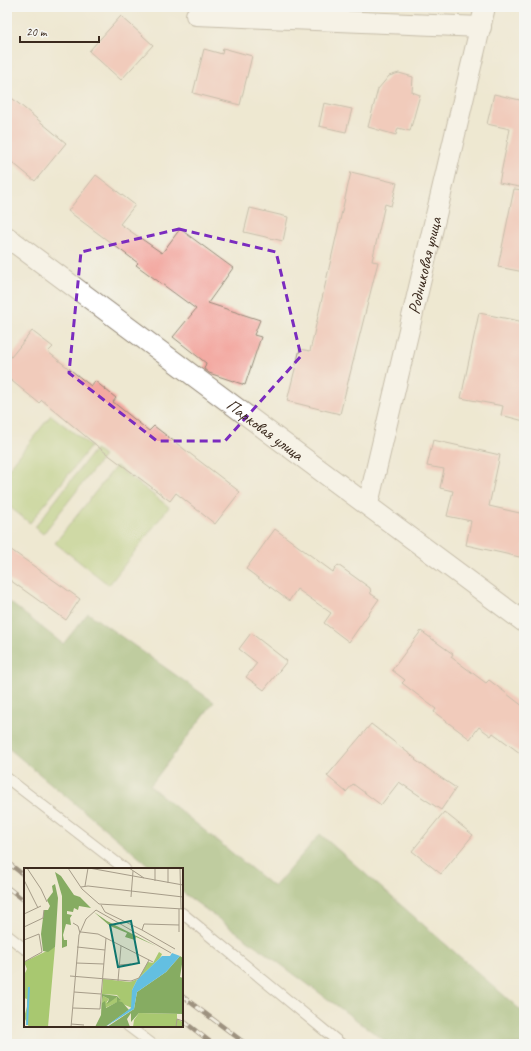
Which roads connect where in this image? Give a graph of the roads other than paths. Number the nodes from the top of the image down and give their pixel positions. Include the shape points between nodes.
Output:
1 (485, 7) edge
2 (196, 15) dead end
3 (481, 27) junction
4 (7, 237) edge
5 (368, 504) junction
6 (524, 622) edge
7 (7, 778) edge
8 (124, 868) edge
9 (183, 914) edge
10 (7, 935) edge
11 (24, 948) edge
12 (129, 1027) edge
13 (152, 1044) edge
14 (341, 1044) edge

1 - 3 street, Родниковая улица
2 - 3 street
3 - 5 street, Родниковая улица
4 - 5 street, Парковая улица
5 - 6 street, Парковая улица
7 - 8 lane
9 - 14 lane
10 - 11 lane
12 - 13 lane

